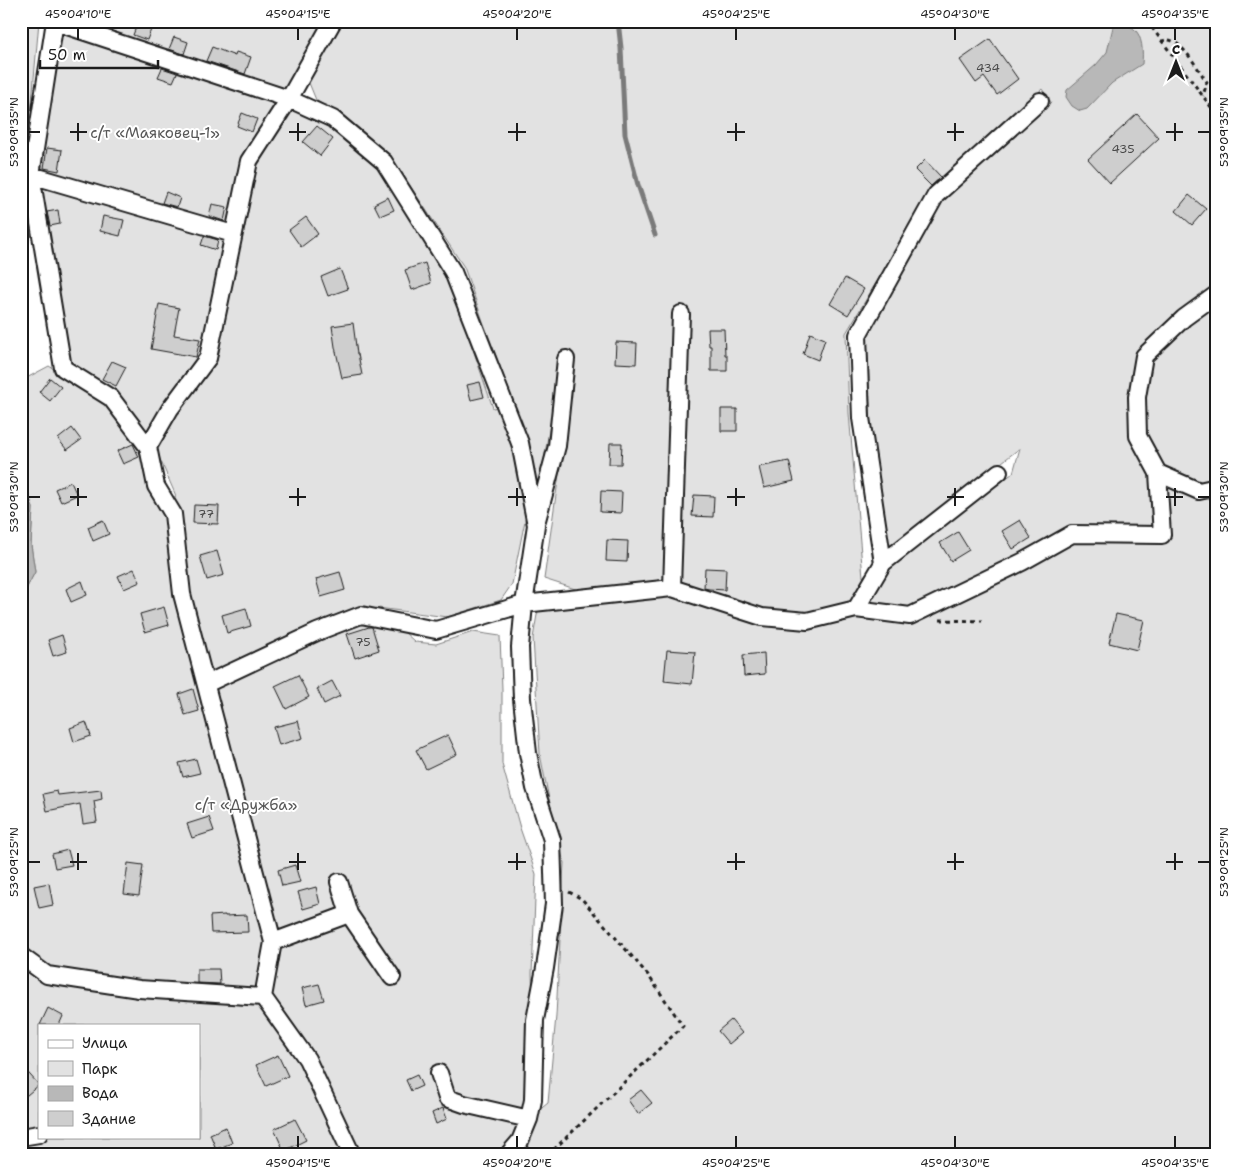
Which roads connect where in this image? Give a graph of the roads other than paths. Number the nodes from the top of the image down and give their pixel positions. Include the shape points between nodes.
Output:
1 (55, 21) edge
2 (333, 21) edge
3 (289, 99) junction
4 (1040, 101) dead end
5 (32, 175) junction
6 (233, 234) junction
7 (1217, 294) edge
8 (681, 314) dead end
9 (566, 359) dead end
10 (148, 447) junction
11 (999, 472) dead end
12 (1158, 473) junction
13 (1217, 487) edge
14 (536, 525) junction
15 (883, 562) junction
16 (672, 588) junction
17 (524, 604) junction
18 (856, 609) junction
19 (206, 684) junction
20 (338, 882) dead end
21 (349, 914) junction
22 (273, 942) junction
23 (21, 956) edge
24 (392, 977) dead end
25 (263, 997) junction
26 (439, 1073) dead end
27 (529, 1119) junction
28 (38, 1134) edge
29 (21, 1137) edge
30 (352, 1155) edge
31 (508, 1155) edge

1 - 3 street
1 - 5 street
2 - 3 street
3 - 6 street via 249,161
3 - 14 street via 334,119 384,162 453,272 520,443
4 - 15 street via 936,195 858,335 861,418
5 - 6 street
5 - 10 street via 63,368 111,398
6 - 10 street via 208,358 170,409
7 - 12 street via 1184,318 1144,356 1137,397 1138,436
8 - 16 street
9 - 14 street via 557,446
10 - 19 street via 156,486 173,514 182,594
11 - 15 street
12 - 13 street via 1199,491
12 - 18 street via 1162,535 1072,534 910,616
14 - 17 street
15 - 18 street
16 - 17 street
16 - 18 street via 762,617 807,621
17 - 19 street via 436,630 361,615
17 - 27 street via 520,647 524,717 535,788 552,840 554,904 535,1020 533,1100
19 - 22 street
20 - 21 street
21 - 22 street
21 - 24 street
22 - 25 street
23 - 25 street via 47,975 139,989
25 - 30 street via 307,1059
26 - 27 street via 447,1098
27 - 31 street via 520,1141
28 - 29 street

